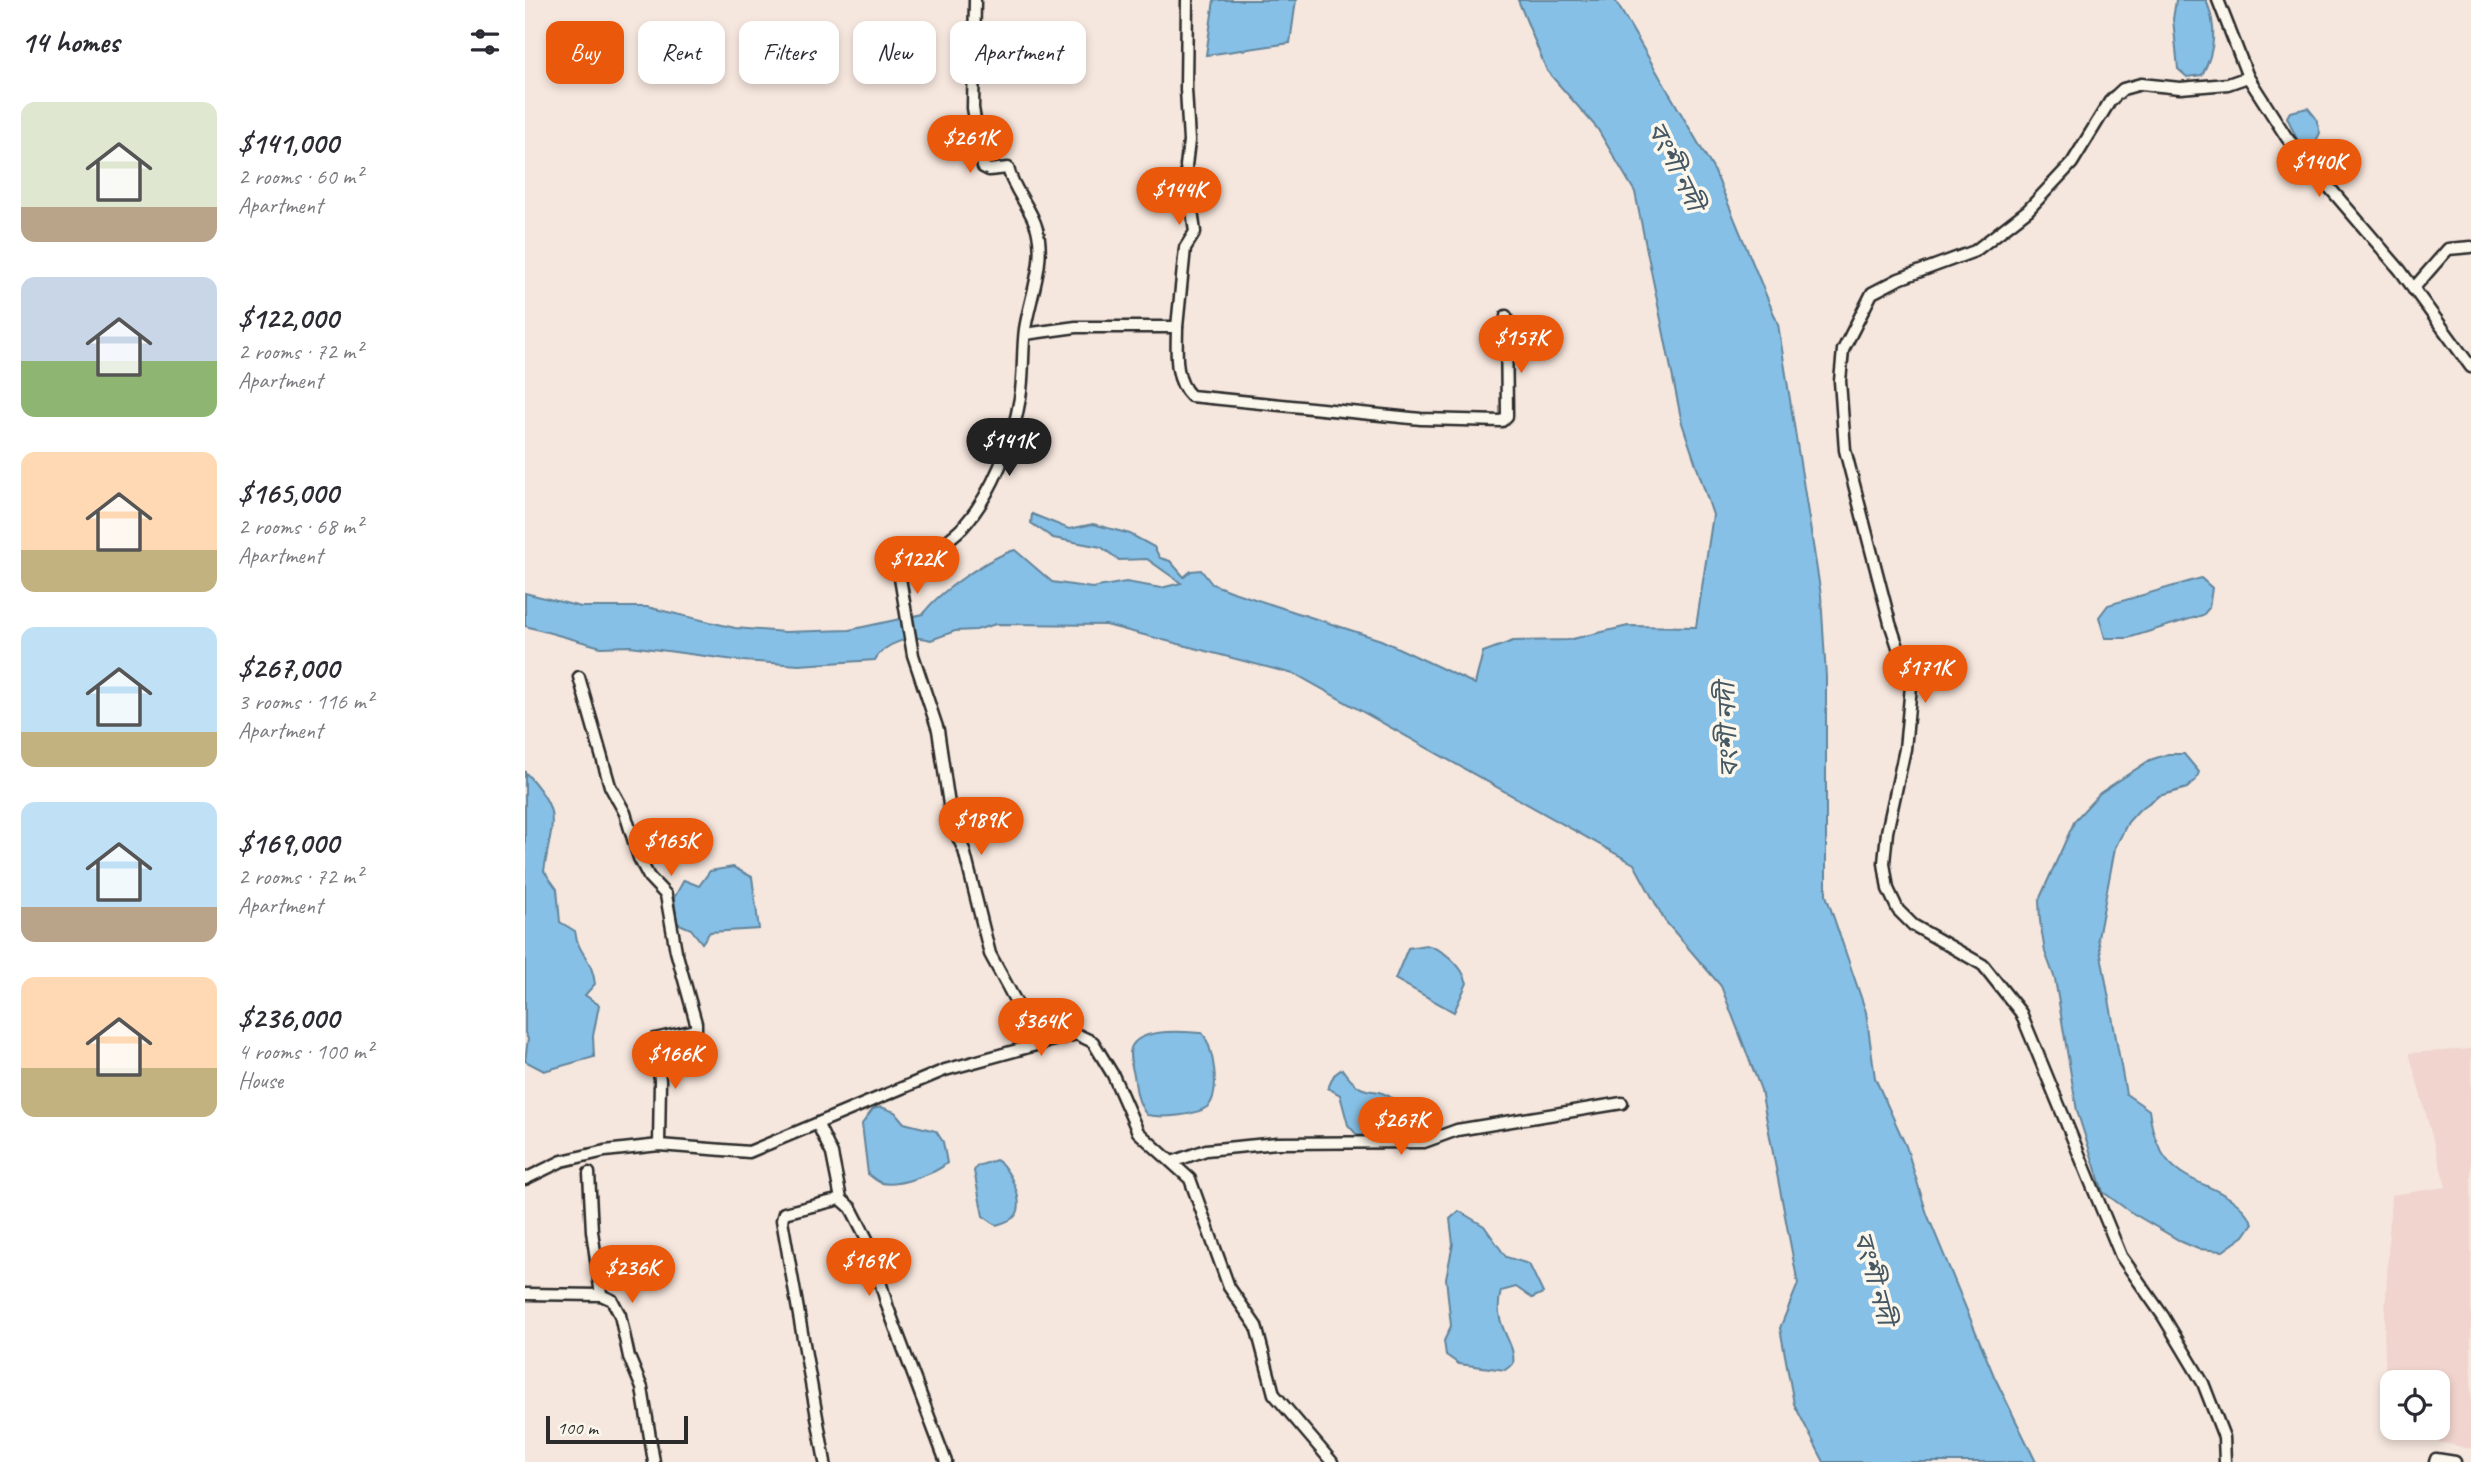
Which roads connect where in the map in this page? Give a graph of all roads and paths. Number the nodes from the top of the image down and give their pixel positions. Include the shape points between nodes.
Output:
1 (975, 0) edge
2 (1188, 0) edge
3 (2218, 0) edge
4 (2248, 77) junction
5 (2471, 247) edge
6 (2413, 289) junction
7 (1506, 316) dead end
8 (1177, 327) junction
9 (1025, 334) junction
10 (2471, 367) edge
11 (579, 677) dead end
12 (1031, 1044) junction
13 (1622, 1102) dead end
14 (818, 1125) junction
15 (659, 1144) junction
16 (1172, 1162) junction
17 (589, 1172) dead end
18 (525, 1179) edge
19 (841, 1199) junction
20 (525, 1294) edge
21 (601, 1295) junction
22 (654, 1462) edge
23 (825, 1462) edge
24 (946, 1462) edge
25 (1332, 1462) edge
26 (2225, 1462) edge
27 (2435, 1462) edge
28 (2455, 1462) edge

1 - 9 street via 973,108 983,167 1008,168 1037,230 1039,252
2 - 8 street via 1186,166 1195,232 1185,248
3 - 4 street
4 - 6 street via 2287,138
4 - 26 street via 2228,84 2180,88 2141,84 2123,89 2110,101 2072,163 2028,210 1975,251 1899,278 1872,293 1843,350 1840,381 1845,450 1911,686 1905,749 1887,832 1888,889 1898,910 1913,925 1983,965 2021,1013 2121,1255 2203,1383 2224,1437
5 - 6 street via 2448,249
6 - 10 street
7 - 8 street via 1507,416 1502,421 1421,419 1191,396 1179,375
8 - 9 street via 1076,327
9 - 12 street via 1015,426 986,492 962,527 900,578 913,655 938,730 948,810 964,850 990,954 1030,1028
11 - 15 street via 610,786 625,813 639,858 666,895 696,1023 691,1031 655,1039
12 - 14 street via 945,1070
12 - 16 street via 1076,1034 1093,1042 1138,1132
13 - 16 street via 1457,1130 1424,1142 1277,1143 1206,1150
14 - 15 street via 749,1152
14 - 19 street via 832,1154
15 - 18 street via 562,1161
16 - 25 street via 1190,1179 1229,1287 1256,1326 1274,1394
17 - 21 street
19 - 23 street via 792,1209 782,1220
19 - 24 street via 851,1208 868,1241
20 - 21 street
21 - 22 street via 612,1300 620,1315 643,1395
27 - 28 street

